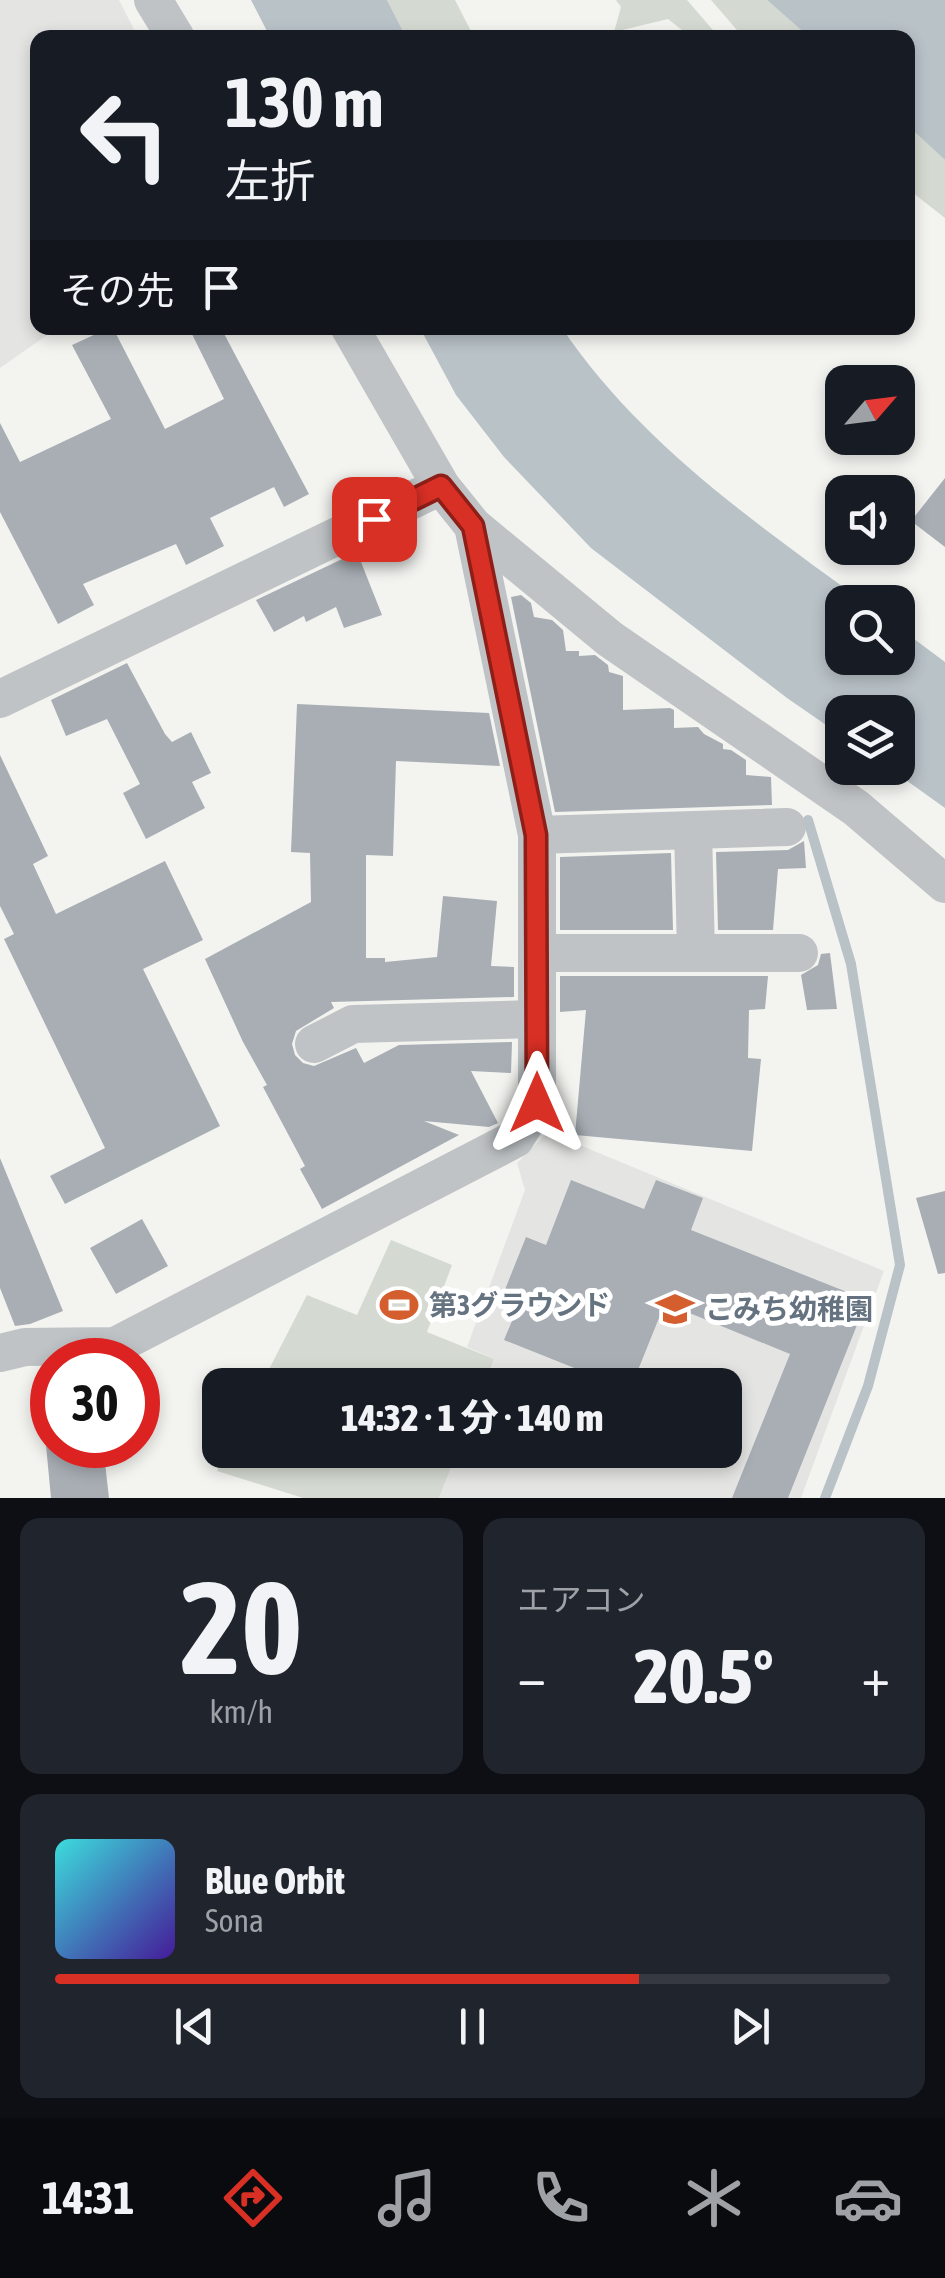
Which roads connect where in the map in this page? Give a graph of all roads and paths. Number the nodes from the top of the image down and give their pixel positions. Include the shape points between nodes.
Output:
1 (153, 0) edge
2 (171, 30) edge
3 (354, 335) edge
4 (441, 486) junction
5 (473, 526) junction
6 (0, 699) edge
7 (787, 828) dead end
8 (693, 830) junction
9 (536, 835) junction
10 (945, 884) edge
11 (537, 953) junction
12 (696, 953) junction
13 (798, 953) dead end
14 (537, 1019) junction
15 (314, 1044) dead end
16 (0, 1353) edge

1 - 2 street
3 - 4 street
4 - 5 street
4 - 6 street
5 - 9 street
5 - 10 street via 610,638 856,808
7 - 8 street
8 - 9 street
8 - 12 street
9 - 11 street
11 - 12 street
11 - 14 street
12 - 13 street
14 - 15 street via 353,1024
14 - 16 street via 537,1103 516,1138 115,1346

